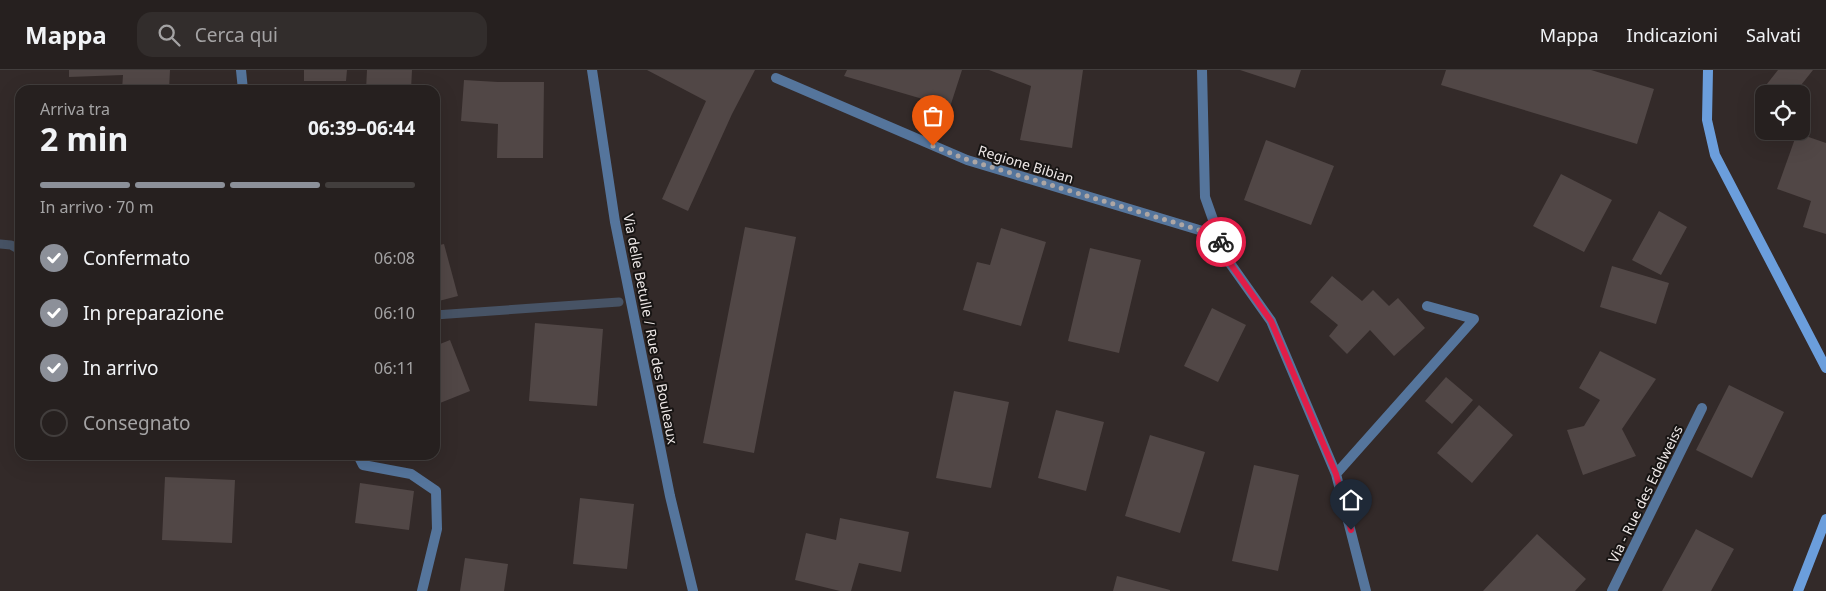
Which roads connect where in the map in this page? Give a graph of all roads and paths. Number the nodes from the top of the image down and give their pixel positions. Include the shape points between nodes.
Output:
1 (241, 70) edge
2 (592, 70) edge
3 (1202, 70) edge
4 (1708, 70) edge
5 (776, 78) dead end
6 (242, 85) edge
7 (1219, 236) junction
8 (1427, 306) dead end
9 (1826, 368) edge
10 (1702, 408) dead end
11 (360, 460) edge
12 (1336, 474) junction
13 (1826, 518) edge
14 (422, 591) edge
15 (693, 591) edge
16 (1366, 591) edge
17 (1612, 591) edge
18 (1798, 591) edge

1 - 6 street
2 - 15 street, Via delle Betulle / Rue des Bouleaux via 617,232 670,496
3 - 7 street via 1205,197
4 - 9 main road via 1707,120 1715,155
5 - 7 street, Regione Bibian via 968,160
7 - 12 street via 1227,259 1271,321
8 - 12 street via 1474,319
10 - 17 street, Via - Rue des Edelweiss
11 - 14 street via 363,465 411,474 436,491 436,529
12 - 16 street
13 - 18 main road

